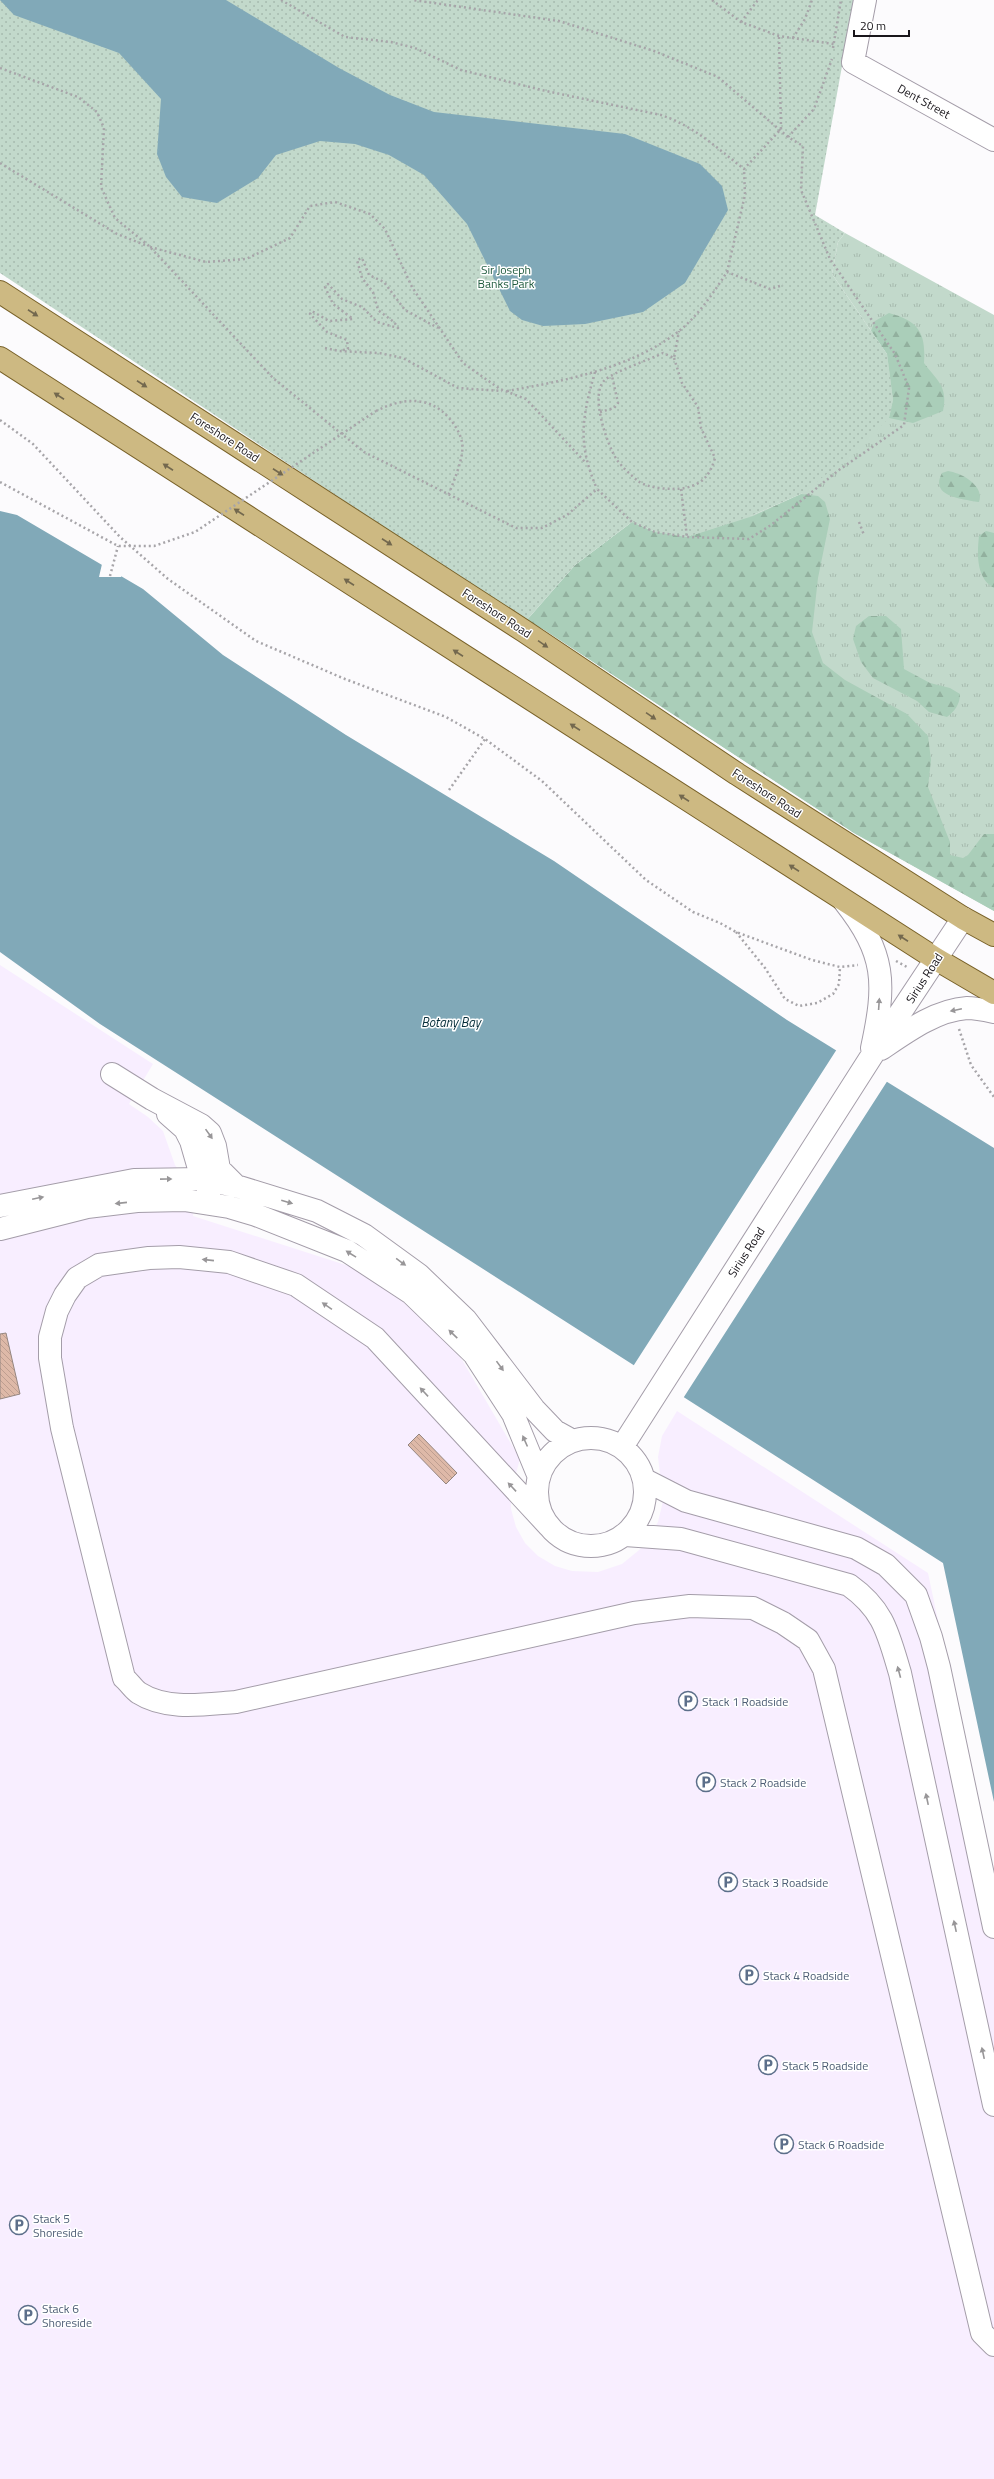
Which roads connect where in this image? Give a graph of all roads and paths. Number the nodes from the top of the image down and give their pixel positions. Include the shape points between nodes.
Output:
1 (281, 0) edge
2 (414, 0) edge
3 (712, 0) edge
4 (758, 0) edge
5 (812, 0) edge
6 (840, 0) edge
7 (865, 0) edge
8 (741, 22) junction
9 (779, 36) junction
10 (793, 38) junction
11 (834, 44) junction
12 (833, 50) dead end
13 (832, 56) dead end
14 (0, 68) edge
15 (781, 130) junction
16 (788, 137) junction
17 (994, 140) edge
18 (0, 163) edge
19 (744, 169) junction
20 (149, 246) junction
21 (726, 272) junction
22 (783, 284) dead end
23 (0, 292) edge
24 (439, 329) junction
25 (679, 331) junction
26 (325, 348) dead end
27 (339, 351) junction
28 (0, 358) edge
29 (674, 358) junction
30 (595, 372) junction
31 (612, 376) junction
32 (506, 391) junction
33 (600, 412) junction
34 (0, 420) edge
35 (586, 464) junction
36 (0, 482) edge
37 (596, 489) junction
38 (681, 489) junction
39 (448, 496) junction
40 (859, 522) dead end
41 (864, 534) dead end
42 (687, 537) junction
43 (118, 546) junction
44 (110, 576) dead end
45 (485, 739) junction
46 (449, 790) dead end
47 (842, 899) junction
48 (963, 918) junction
49 (736, 932) junction
50 (994, 935) edge
51 (936, 959) junction
52 (994, 993) edge
53 (994, 1012) edge
54 (959, 1028) dead end
55 (871, 1057) junction
56 (112, 1074) dead end
57 (994, 1097) edge
58 (152, 1099) junction
59 (202, 1179) junction
60 (236, 1186) junction
61 (0, 1206) edge
62 (229, 1208) junction
63 (0, 1229) edge
64 (573, 1441) junction
65 (622, 1447) junction
66 (539, 1477) junction
67 (645, 1480) junction
68 (549, 1526) junction
69 (626, 1535) junction
70 (994, 1927) edge
71 (994, 2105) edge
72 (994, 2345) edge

1 - 19 path via 345,37 415,48 461,70 680,121 697,131
2 - 15 path via 559,21 604,33 718,77
3 - 8 path
4 - 8 path
5 - 10 path
6 - 11 path
7 - 17 street, Dent Street via 854,62
8 - 9 path
9 - 10 path
9 - 15 path
10 - 11 path
11 - 12 path
13 - 16 path via 814,109
14 - 20 path via 78,97 96,112 104,128 100,187 115,218
15 - 16 path
15 - 19 path
16 - 42 path via 803,146 801,190 830,259 895,354 909,388 904,425 839,470 771,525 749,539
18 - 20 path via 117,234
19 - 21 path via 745,195
20 - 24 path via 206,262 246,259 290,238 310,206 335,202 370,214 385,229 412,287
20 - 39 path via 273,378 364,452
21 - 22 path via 770,289
21 - 25 path via 713,294
23 -> 48 main road, Foreshore Road via 517,626 737,774
24 - 27 path via 405,310 384,282 369,275 362,258 357,260 362,278 373,292 378,310 398,328 377,322 362,307 342,299 328,284 326,287 333,304 353,319 329,320 312,311 310,314 328,332 347,340 348,349
24 - 32 path via 463,363
25 - 29 path
25 - 30 path via 644,352
26 - 27 path
27 - 32 path via 379,353 403,358 458,388
47 -> 28 main road
29 - 31 path via 663,354
29 - 38 path via 682,383 698,407 705,438 715,458 710,475 696,485
30 - 32 path via 566,381
30 - 35 path via 584,410
31 - 33 path via 598,388
31 - 33 path via 618,403 614,408
32 - 35 path via 526,399
33 - 38 path via 617,459 639,482 673,491
34 - 45 path via 33,444 120,537 168,579 256,641 345,679 446,717
35 - 37 path
36 - 43 path, bridge
37 - 39 path via 567,515 542,528 516,528
37 - 42 path via 632,522 655,532
38 - 42 path
39 - 43 path, bridge via 458,469 463,443 456,426 432,404 418,400 390,404 195,532 154,546
40 - 41 path
43 - 44 path
45 - 46 path
45 - 49 path via 542,781 646,880 693,912
51 -> 47 main road
55 -> 47 street, Sirius Road via 878,1020 879,968 875,949 865,929
48 - 50 main road, Foreshore Road
48 - 51 street, Sirius Road
49 - 49 path via 812,960 840,967 839,984 833,994 817,1002 799,1006 785,999 765,968
51 - 52 main road
51 - 55 street, Sirius Road
53 -> 55 street, Sirius Road via 967,1008 944,1013 900,1036
54 - 57 path via 971,1065
55 - 65 street, Sirius Road
56 - 58 street
58 - 59 street via 185,1129
58 -> 60 street via 201,1125 210,1133 219,1169
59 - 60 street
61 -> 59 street via 134,1180
59 - 62 street via 213,1195
60 -> 64 street via 317,1211 364,1235 419,1275 466,1320 534,1409 555,1432
62 -> 63 street via 184,1200 137,1201 87,1207
66 -> 62 street via 513,1414 474,1354 411,1293 347,1251 256,1215
64 - 65 street via 589,1438 606,1439
64 - 66 street via 558,1449 546,1462
65 - 67 street via 640,1466
66 - 68 street via 537,1494 540,1511
67 - 69 street via 643,1510
67 - 70 street via 686,1501 856,1548 886,1565 916,1595 939,1667
68 - 69 street via 561,1537 577,1544 594,1546 611,1543
68 -> 72 street via 375,1338 296,1285 229,1262 179,1257 125,1261 99,1265 77,1278 57,1312 50,1337 50,1358 62,1428 124,1678 139,1693 161,1702 190,1705 236,1702 634,1613 690,1606 753,1608 783,1623 808,1640 824,1669 982,2333
71 -> 69 street via 900,1673 890,1640 878,1614 867,1598 849,1585 681,1539

